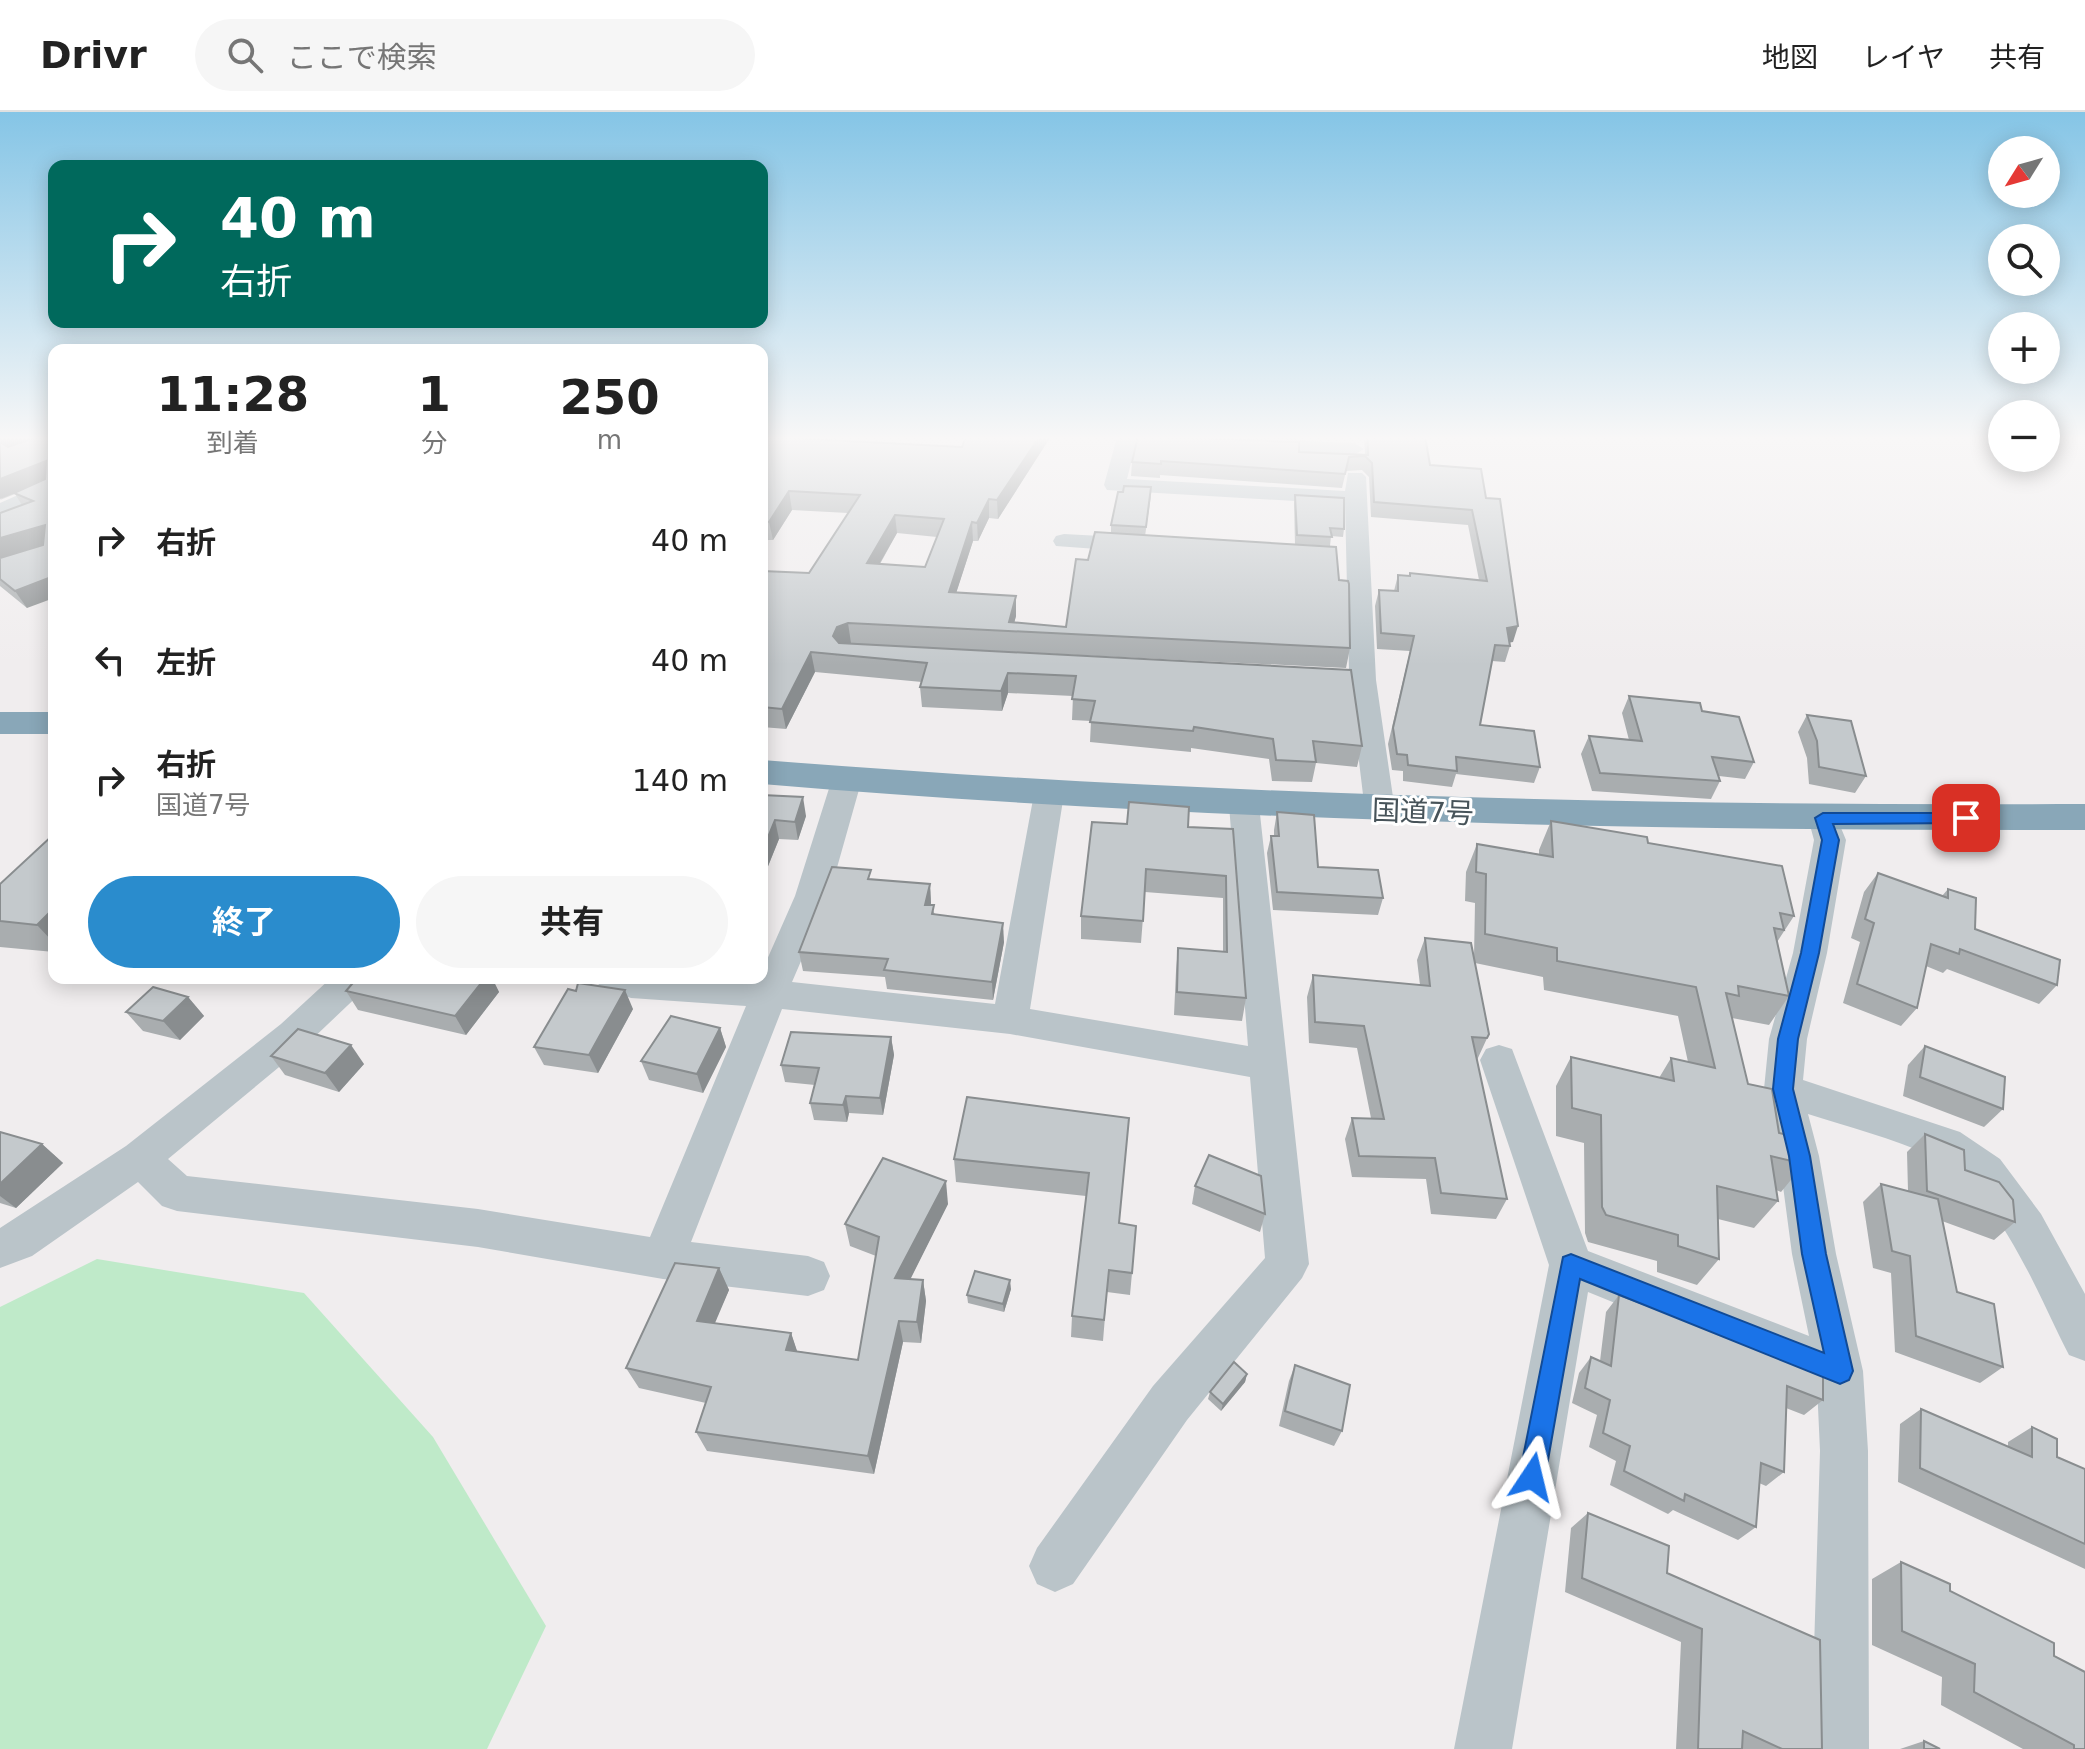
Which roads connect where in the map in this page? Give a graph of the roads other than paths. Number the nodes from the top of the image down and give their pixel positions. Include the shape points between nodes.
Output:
1 (1354, 512) edge
2 (1064, 541) dead end
3 (1157, 546) edge
4 (1285, 676) edge
5 (1363, 680) junction
6 (0, 723) edge
7 (48, 723) edge
8 (768, 772) edge
9 (847, 779) junction
10 (1049, 794) junction
11 (1244, 805) junction
12 (1380, 811) junction
13 (2085, 817) edge
14 (1823, 818) junction
15 (348, 984) edge
16 (628, 984) edge
17 (769, 995) junction
18 (1010, 1020) junction
19 (1499, 1060) dead end
20 (1268, 1065) junction
21 (1783, 1089) junction
22 (140, 1158) junction
23 (0, 1248) edge
24 (663, 1259) junction
25 (1571, 1265) junction
26 (808, 1276) dead end
27 (2085, 1339) edge
28 (1840, 1371) junction
29 (1055, 1566) dead end
30 (1483, 1749) edge
31 (1840, 1749) edge

1 - 5 street via 1350,557
2 - 3 street
4 - 5 street
5 - 12 street
6 - 7 highway
8 - 9 highway, 国道7号
9 - 10 highway, 国道7号
9 - 17 street via 812,896
10 - 11 highway, 国道7号
10 - 18 street
11 - 12 highway, 国道7号
11 - 20 street
12 - 14 highway, 国道7号
13 - 14 highway, 国道7号
14 - 21 street via 1830,840 1788,1039
15 - 22 street
16 - 17 street
17 - 18 street
17 - 24 street
18 - 20 street
19 - 25 street
20 - 29 street via 1287,1264 1170,1403
21 - 27 street via 1946,1144 1986,1172 2026,1228
21 - 28 street
22 - 23 street via 17,1242
22 - 24 street via 177,1193 478,1228
24 - 26 street
25 - 28 street
25 - 30 street
28 - 31 street

